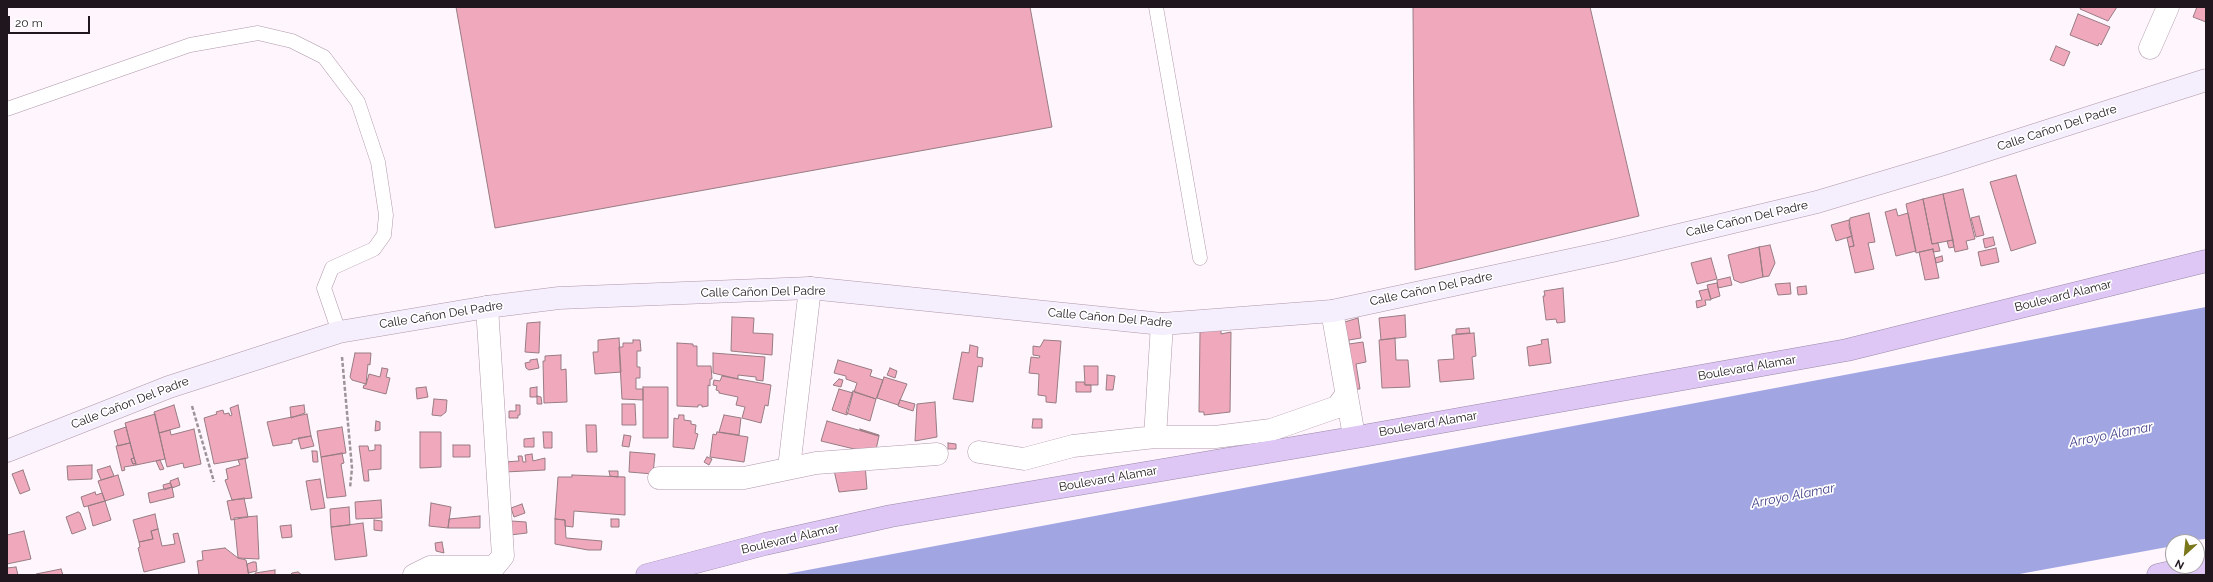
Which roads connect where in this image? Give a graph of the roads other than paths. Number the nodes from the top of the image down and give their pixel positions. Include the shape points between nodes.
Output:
1 (1156, 7) edge
2 (2168, 7) edge
3 (2150, 48) dead end
4 (2206, 80) edge
5 (7, 109) edge
6 (1200, 258) dead end
7 (2206, 261) edge
8 (810, 288) junction
9 (487, 307) junction
10 (1332, 311) junction
11 (1162, 324) junction
12 (339, 332) junction
13 (1346, 395) junction
14 (1354, 436) junction
15 (1155, 437) junction
16 (7, 451) edge
17 (979, 452) dead end
18 (937, 454) dead end
19 (789, 468) junction
20 (659, 478) dead end
21 (414, 575) edge
22 (647, 575) edge

1 - 6 lane
2 - 3 street
4 - 10 street, Calle Cañon Del Padre via 1817,202 1612,251
5 - 12 lane via 190,45 258,33 292,41 324,58 358,102 378,162 386,215 384,235 374,249 332,268 324,288
7 - 14 highway, Boulevard Alamar via 1847,350
8 - 9 street, Calle Cañon Del Padre via 559,298
8 - 11 street, Calle Cañon Del Padre
8 - 19 street
9 - 12 street, Calle Cañon Del Padre
9 - 21 street via 503,556 494,567 430,567
10 - 11 street, Calle Cañon Del Padre
10 - 13 street
11 - 15 street
12 - 16 street, Calle Cañon Del Padre via 185,382
13 - 14 street
13 - 15 street via 1337,407 1271,430 1215,437
14 - 22 highway, Boulevard Alamar via 891,516 765,544
15 - 17 street via 1073,446 1024,459
18 - 19 street via 816,463
19 - 20 street via 744,478

